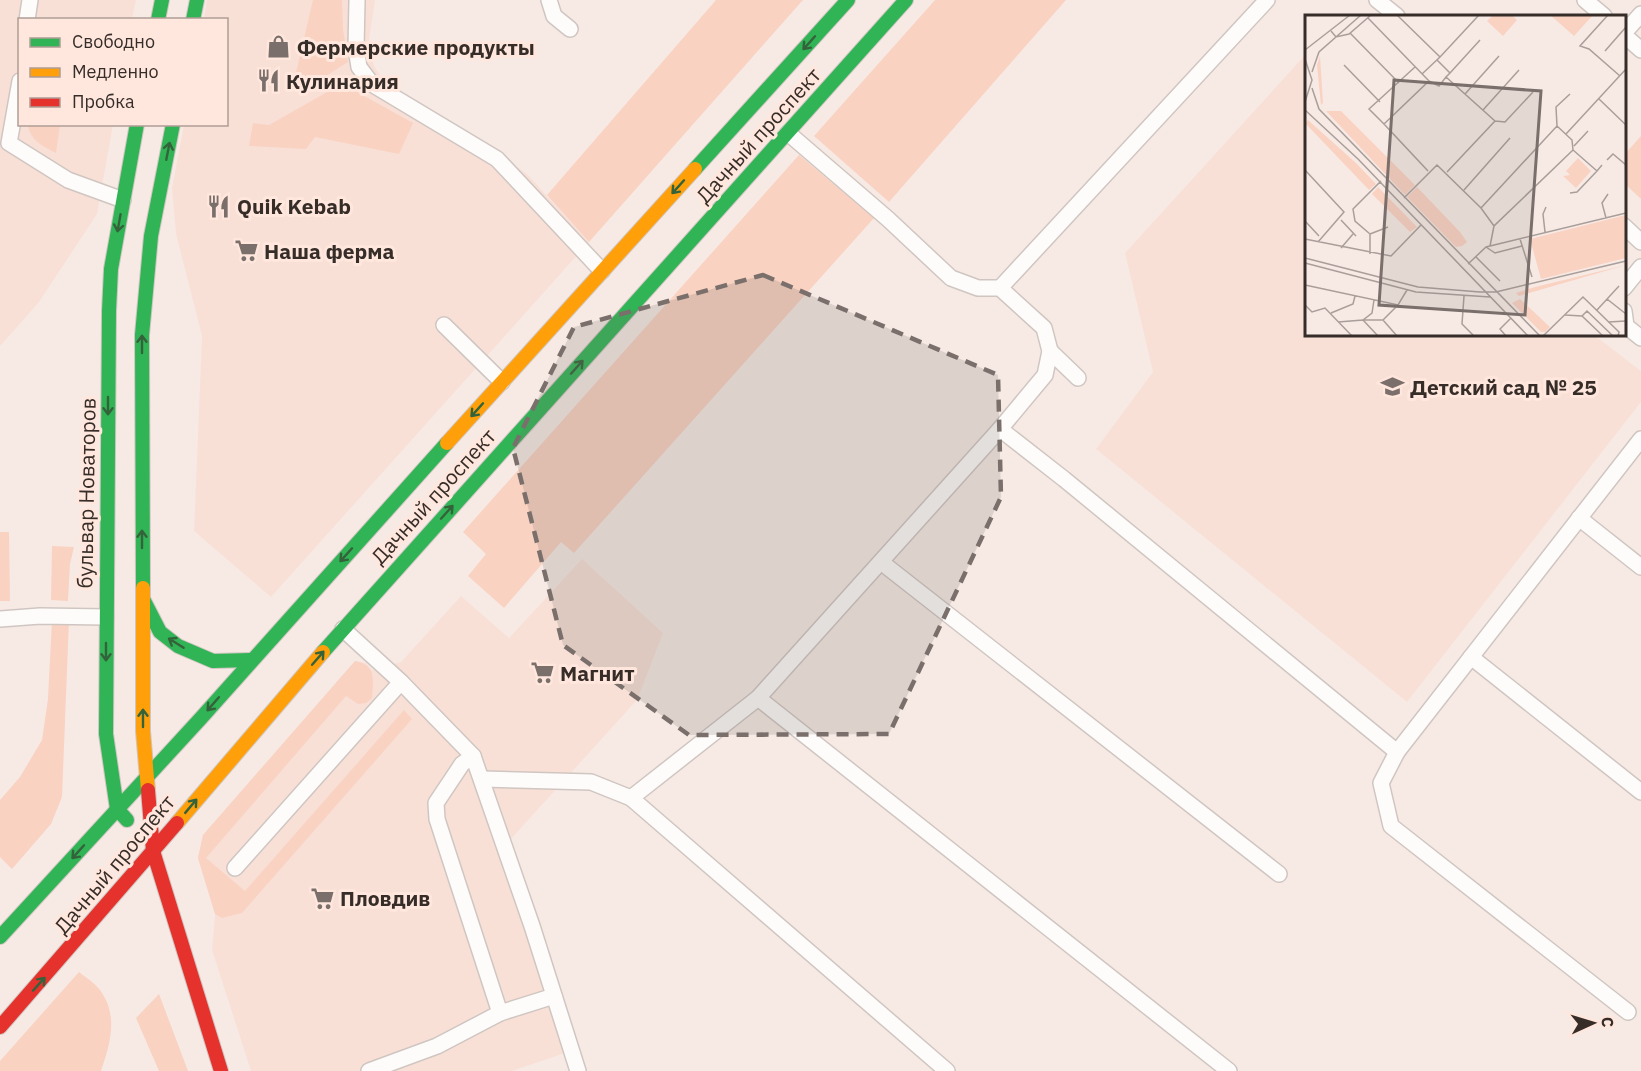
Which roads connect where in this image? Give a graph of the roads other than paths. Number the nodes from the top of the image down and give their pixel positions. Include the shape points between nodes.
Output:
1 (30, 0) edge
2 (162, 0) edge
3 (197, 0) edge
4 (357, 0) edge
5 (549, 0) edge
6 (848, 0) edge
7 (906, 0) edge
8 (1267, 0) edge
9 (1377, 0) edge
10 (1585, 0) edge
11 (1641, 14) edge
12 (1396, 15) edge
13 (1603, 15) edge
14 (27, 18) edge
15 (158, 18) edge
16 (193, 18) edge
17 (570, 28) dead end
18 (1626, 32) edge
19 (1626, 36) edge
20 (1641, 50) edge
21 (18, 89) edge
22 (137, 126) edge
23 (173, 126) edge
24 (788, 133) junction
25 (5, 139) edge
26 (123, 200) junction
27 (1626, 228) edge
28 (1641, 242) edge
29 (1641, 267) edge
30 (602, 271) junction
31 (1626, 286) edge
32 (1000, 288) junction
33 (444, 325) dead end
34 (1626, 326) edge
35 (1641, 338) edge
36 (1050, 351) junction
37 (1078, 378) dead end
38 (502, 382) junction
39 (1000, 429) junction
40 (1641, 439) edge
41 (1579, 518) junction
42 (881, 562) junction
43 (1641, 567) edge
44 (142, 597) junction
45 (106, 617) junction
46 (0, 619) edge
47 (343, 630) junction
48 (1471, 657) junction
49 (251, 660) junction
50 (401, 682) junction
51 (758, 698) junction
52 (1397, 752) junction
53 (473, 756) junction
54 (147, 776) junction
55 (483, 779) junction
56 (1641, 792) edge
57 (631, 798) junction
58 (117, 809) junction
59 (153, 851) junction
60 (235, 868) dead end
61 (1279, 874) dead end
62 (0, 937) edge
63 (554, 996) junction
64 (1628, 1012) dead end
65 (500, 1014) junction
66 (0, 1028) edge
67 (221, 1071) edge
68 (369, 1071) edge
69 (578, 1071) edge
70 (947, 1071) edge
71 (1229, 1071) edge

1 - 14 lane
2 - 15 main road
3 - 16 main road
4 - 30 lane via 359,67 372,84 497,159
5 - 17 lane via 554,16
6 -> 30 main road, Дачный проспект
7 - 24 main road, Дачный проспект
8 - 32 lane
9 - 12 lane
10 - 13 lane
11 - 18 lane
19 - 20 lane
21 - 25 lane
22 - 26 main road, бульвар Новаторов
44 -> 23 main road via 142,335 151,236
24 - 32 lane via 951,278 978,288
47 -> 24 main road, Дачный проспект
25 - 26 lane via 68,180
26 -> 45 main road, бульвар Новаторов via 111,269 109,311
27 - 28 lane
29 - 31 lane
30 - 38 main road, Дачный проспект
32 - 36 lane via 1044,328
33 - 38 lane
34 - 35 lane
36 - 37 lane
36 - 39 lane via 1045,375
38 -> 49 main road, Дачный проспект
39 - 42 lane
39 - 52 lane
40 - 41 lane
41 - 43 lane
41 - 48 lane
42 - 51 lane
42 - 61 lane
49 -> 44 main road via 213,661 178,646 160,632
54 -> 44 main road
45 - 46 lane
45 -> 58 main road, бульвар Новаторов via 106,734
47 - 50 lane
59 -> 47 main road, Дачный проспект
48 - 52 lane
48 - 56 lane
49 -> 54 main road, Дачный проспект
50 - 53 lane
50 - 60 lane
51 - 57 lane
51 - 71 lane
52 - 64 lane via 1381,783 1391,826
53 - 55 lane
53 - 65 lane via 462,764 436,803 437,819
54 - 58 main road, Дачный проспект
54 - 59 main road
55 - 57 lane via 591,782
55 - 63 lane
57 - 70 lane
58 - 59 main road
58 -> 62 main road, Дачный проспект
66 -> 59 main road, Дачный проспект
59 - 67 main road
63 - 65 lane
63 - 69 lane
65 - 68 lane via 437,1046

